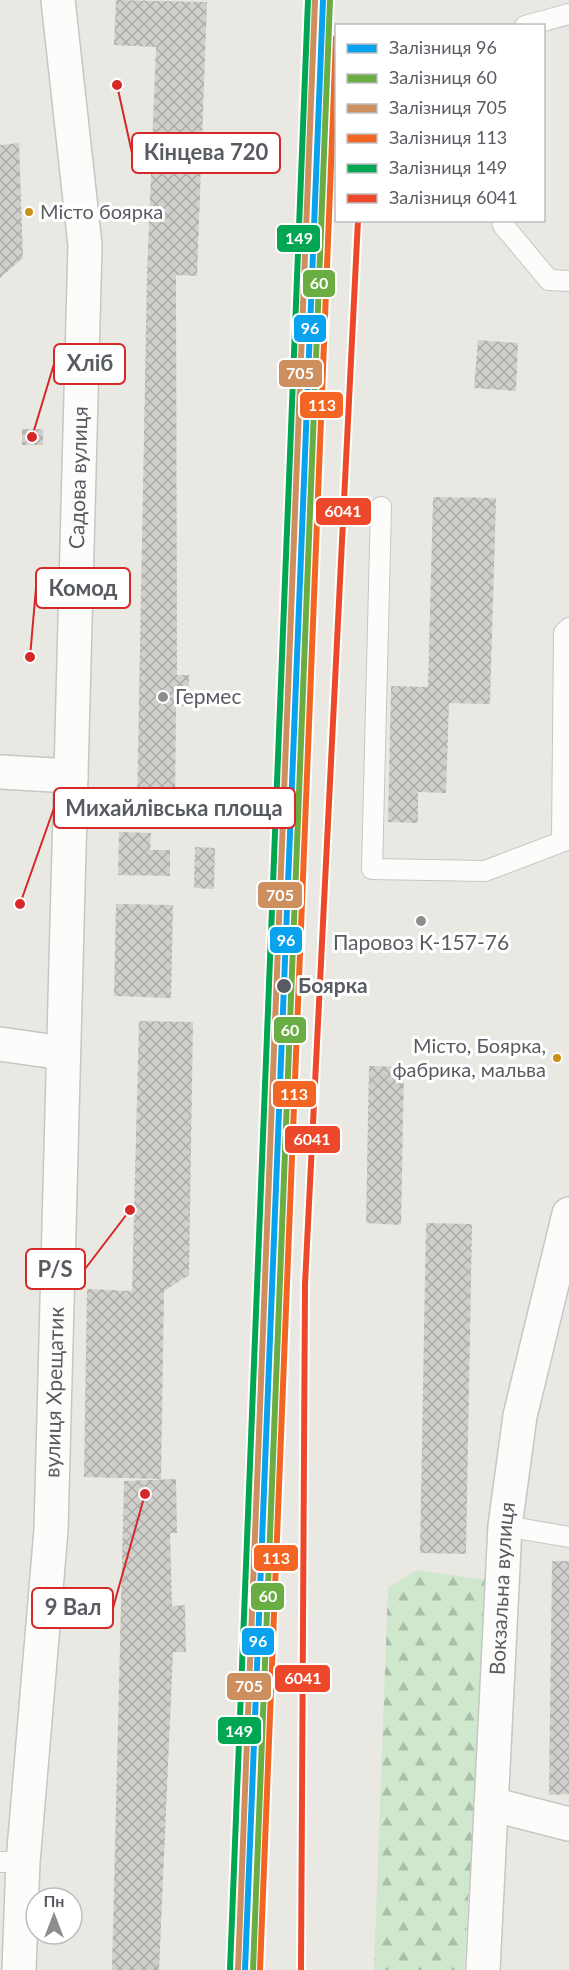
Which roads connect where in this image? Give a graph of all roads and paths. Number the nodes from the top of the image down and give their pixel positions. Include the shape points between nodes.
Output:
1 (58, 0) edge
2 (569, 14) edge
3 (532, 24) edge
4 (502, 222) edge
5 (569, 281) edge
6 (381, 507) dead end
7 (569, 628) edge
8 (0, 772) edge
9 (71, 776) junction
10 (566, 840) edge
11 (0, 1044) edge
12 (63, 1053) junction
13 (569, 1214) edge
14 (505, 1526) junction
15 (569, 1537) edge
16 (491, 1804) junction
17 (569, 1824) edge
18 (12, 1862) edge
19 (19, 1970) edge
20 (483, 1970) edge

1 - 9 street, Садова вулиця via 85,245
2 - 3 lane
4 - 5 lane via 549,280
6 - 10 lane via 372,868 484,871
7 - 10 lane via 564,633
8 - 9 street
9 - 12 street, вулиця Хрещатик
11 - 12 street
12 - 18 street, вулиця Хрещатик via 51,1530
13 - 14 street, Вокзальна вулиця via 520,1416
14 - 15 lane
14 - 16 street, Вокзальна вулиця
16 - 17 street
16 - 20 street, Вокзальна вулиця
18 - 19 street, вулиця Хрещатик

